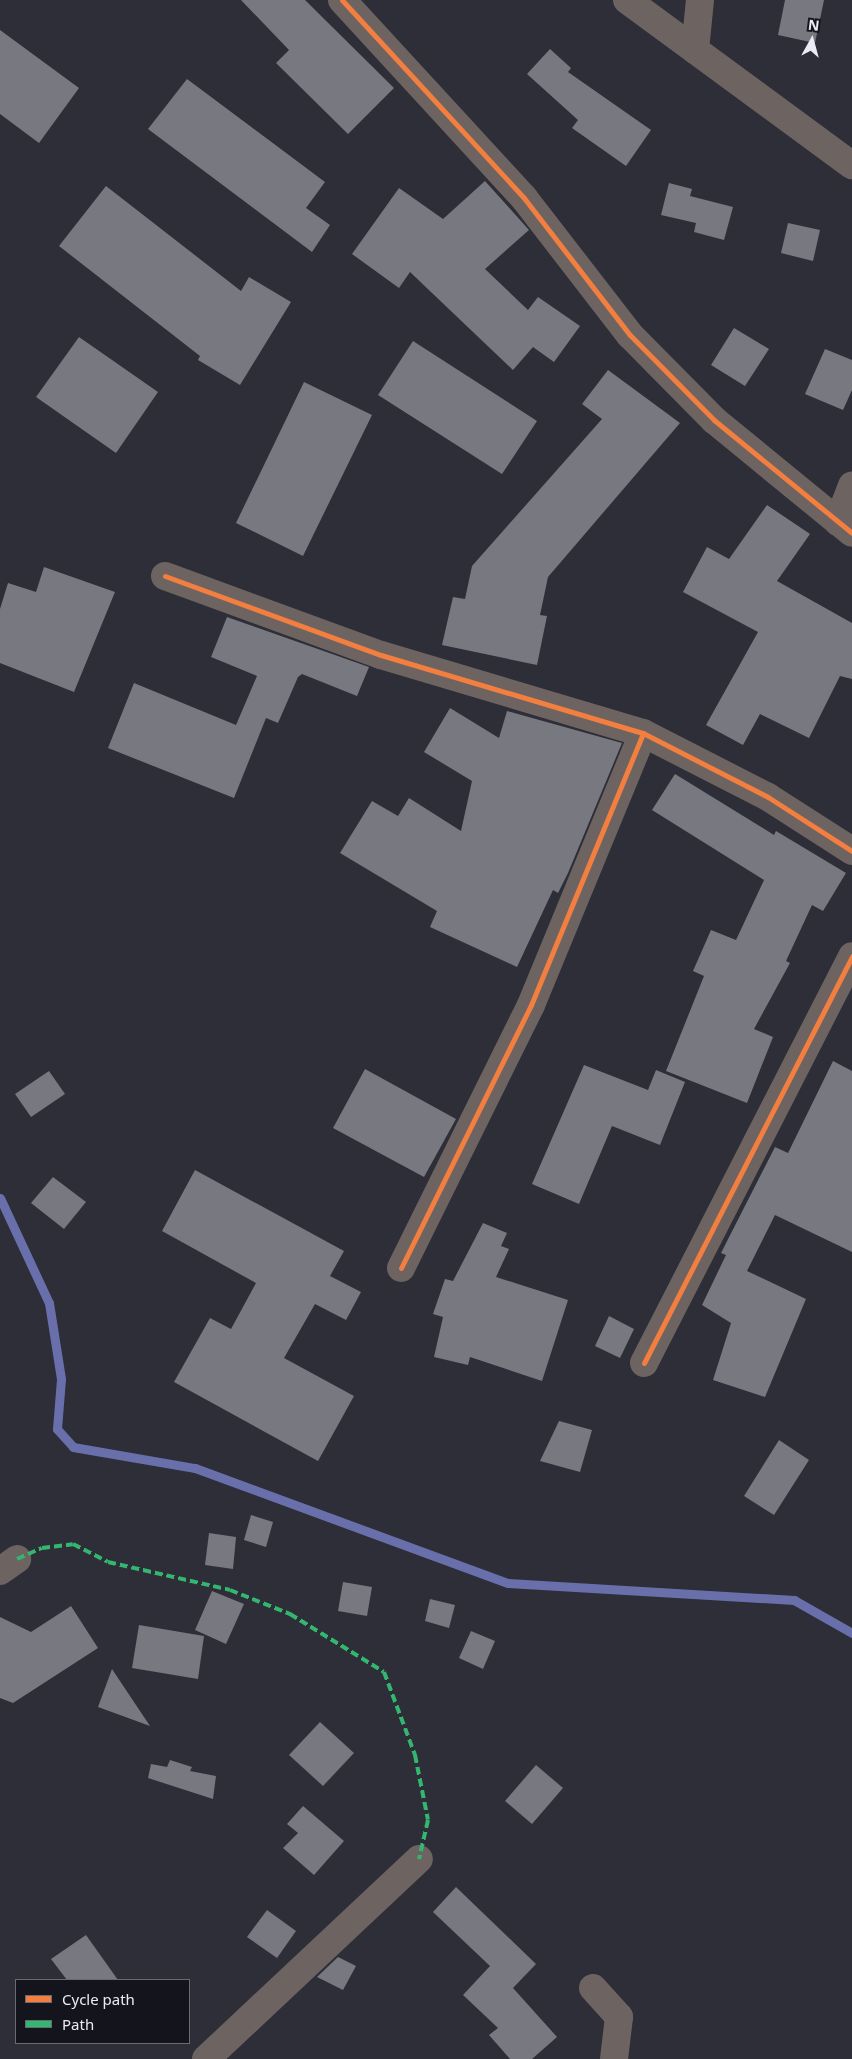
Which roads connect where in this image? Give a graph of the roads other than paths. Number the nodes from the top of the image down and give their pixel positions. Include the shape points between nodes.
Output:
1 (342, 0) edge
2 (627, 0) edge
3 (700, 0) edge
4 (695, 50) junction
5 (852, 165) edge
6 (852, 486) edge
7 (845, 528) edge
8 (165, 576) dead end
9 (643, 734) junction
10 (852, 851) edge
11 (852, 956) edge
12 (401, 1268) dead end
13 (644, 1363) dead end
14 (419, 1859) dead end
15 (593, 1988) dead end
16 (206, 2059) edge
17 (614, 2059) edge

1 - 7 street via 524,198 630,335 714,420
2 - 4 street
3 - 4 street
4 - 5 street
6 - 7 street
8 - 9 street via 381,655
9 - 10 street via 768,797
9 - 12 street via 531,1005
11 - 13 street
14 - 16 street
15 - 17 street via 619,2017

